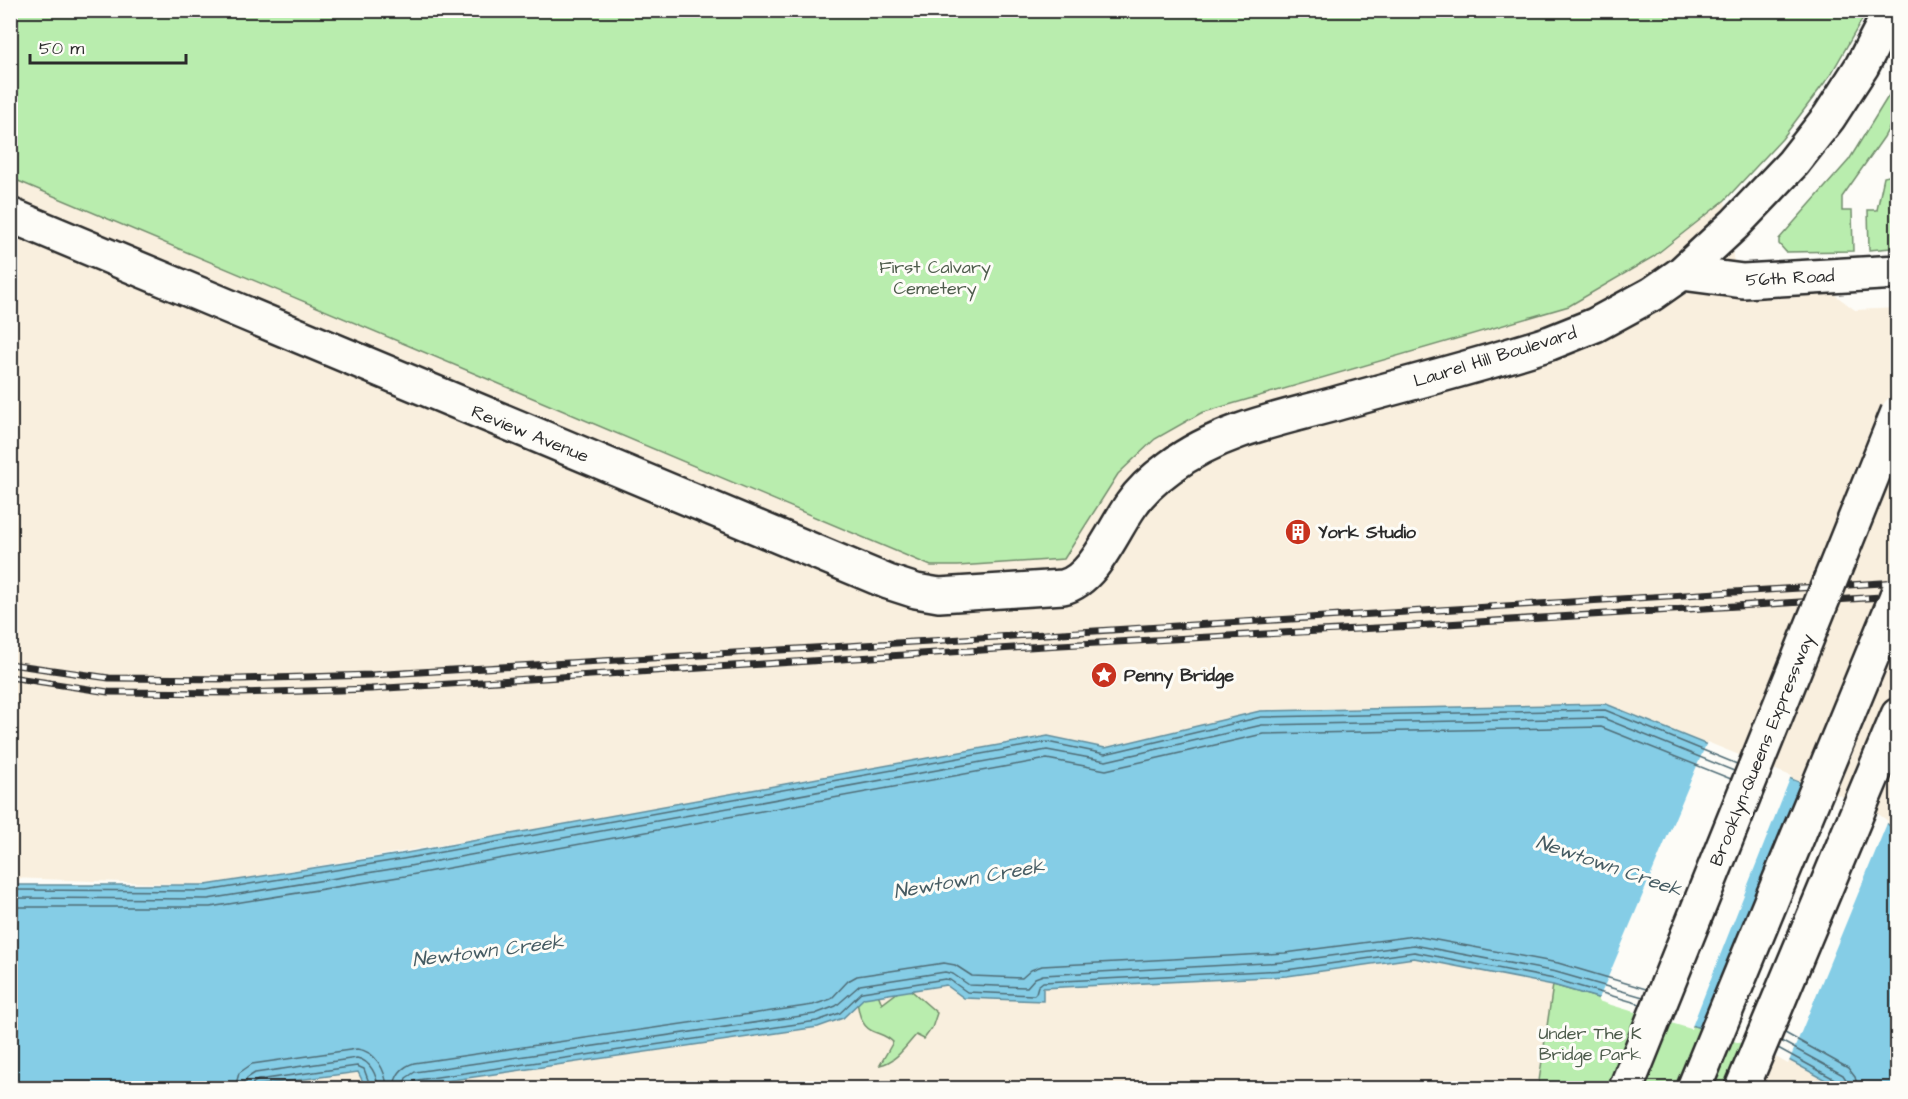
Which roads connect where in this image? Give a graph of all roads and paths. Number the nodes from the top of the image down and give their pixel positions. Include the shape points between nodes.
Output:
1 (1892, 10) edge
2 (10, 215) edge
3 (1898, 272) edge
4 (1682, 273) junction
5 (1898, 412) edge
6 (1063, 587) joint
7 (1898, 593) edge
8 (1898, 715) edge
9 (1626, 1089) edge
10 (1694, 1089) edge
11 (1742, 1089) edge

1 - 4 main road, Laurel Hill Boulevard via 1862,66 1813,139 1735,224
2 - 6 main road, Review Avenue via 888,582 939,595
3 - 4 main road, 56th Road via 1743,281
4 - 6 main road, Laurel Hill Boulevard via 1631,307 1550,343 1263,423 1202,447 1168,468 1141,492 1078,582
5 - 9 main road, Brooklyn-Queens Expressway, bridge
7 - 10 main road, bridge
8 - 11 main road

